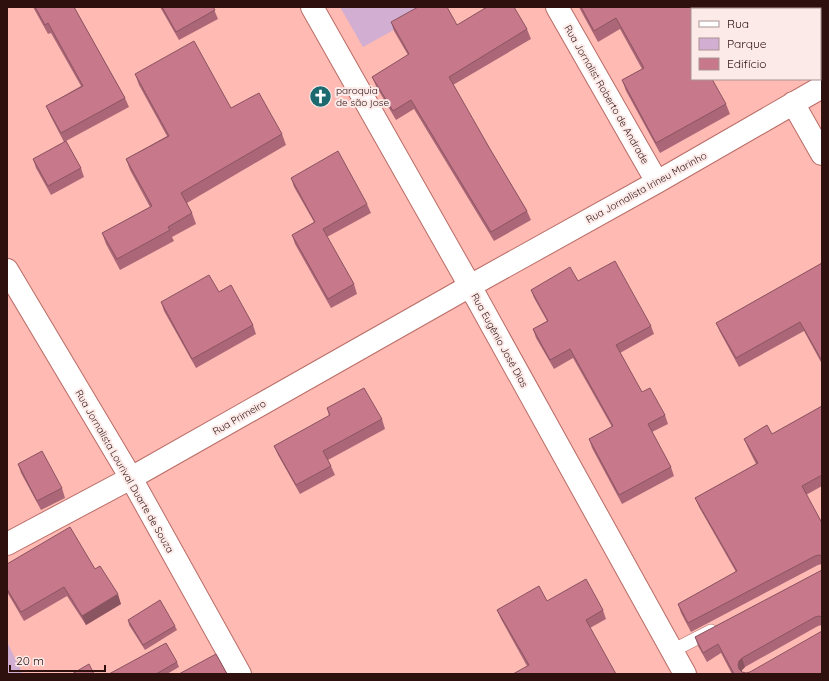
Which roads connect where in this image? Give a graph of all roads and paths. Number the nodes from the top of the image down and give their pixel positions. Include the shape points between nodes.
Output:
1 (312, 7) edge
2 (557, 7) edge
3 (822, 87) edge
4 (793, 103) junction
5 (822, 154) edge
6 (657, 182) junction
7 (7, 270) edge
8 (470, 286) junction
9 (131, 478) junction
10 (7, 544) edge
11 (720, 626) edge
12 (672, 651) junction
13 (240, 674) edge
14 (685, 674) edge

1 - 8 street, Rua Eugênio José Dias
2 - 6 street, Rua Jornalist Roberto de Andrade
3 - 4 street, Rua Jornalista Irineu Marinho
4 - 5 street
4 - 6 street, Rua Jornalista Irineu Marinho
6 - 8 street, Rua Jornalista Irineu Marinho
7 - 9 street, Rua Jornalista Lourival Duarte de Souza
8 - 9 street, Rua Primeiro
8 - 12 street, Rua Eugênio José Dias
9 - 10 street, Rua Primeiro
9 - 13 street, Rua Jornalista Lourival Duarte de Souza
11 - 12 lane
12 - 14 street, Rua Eugênio José Dias

